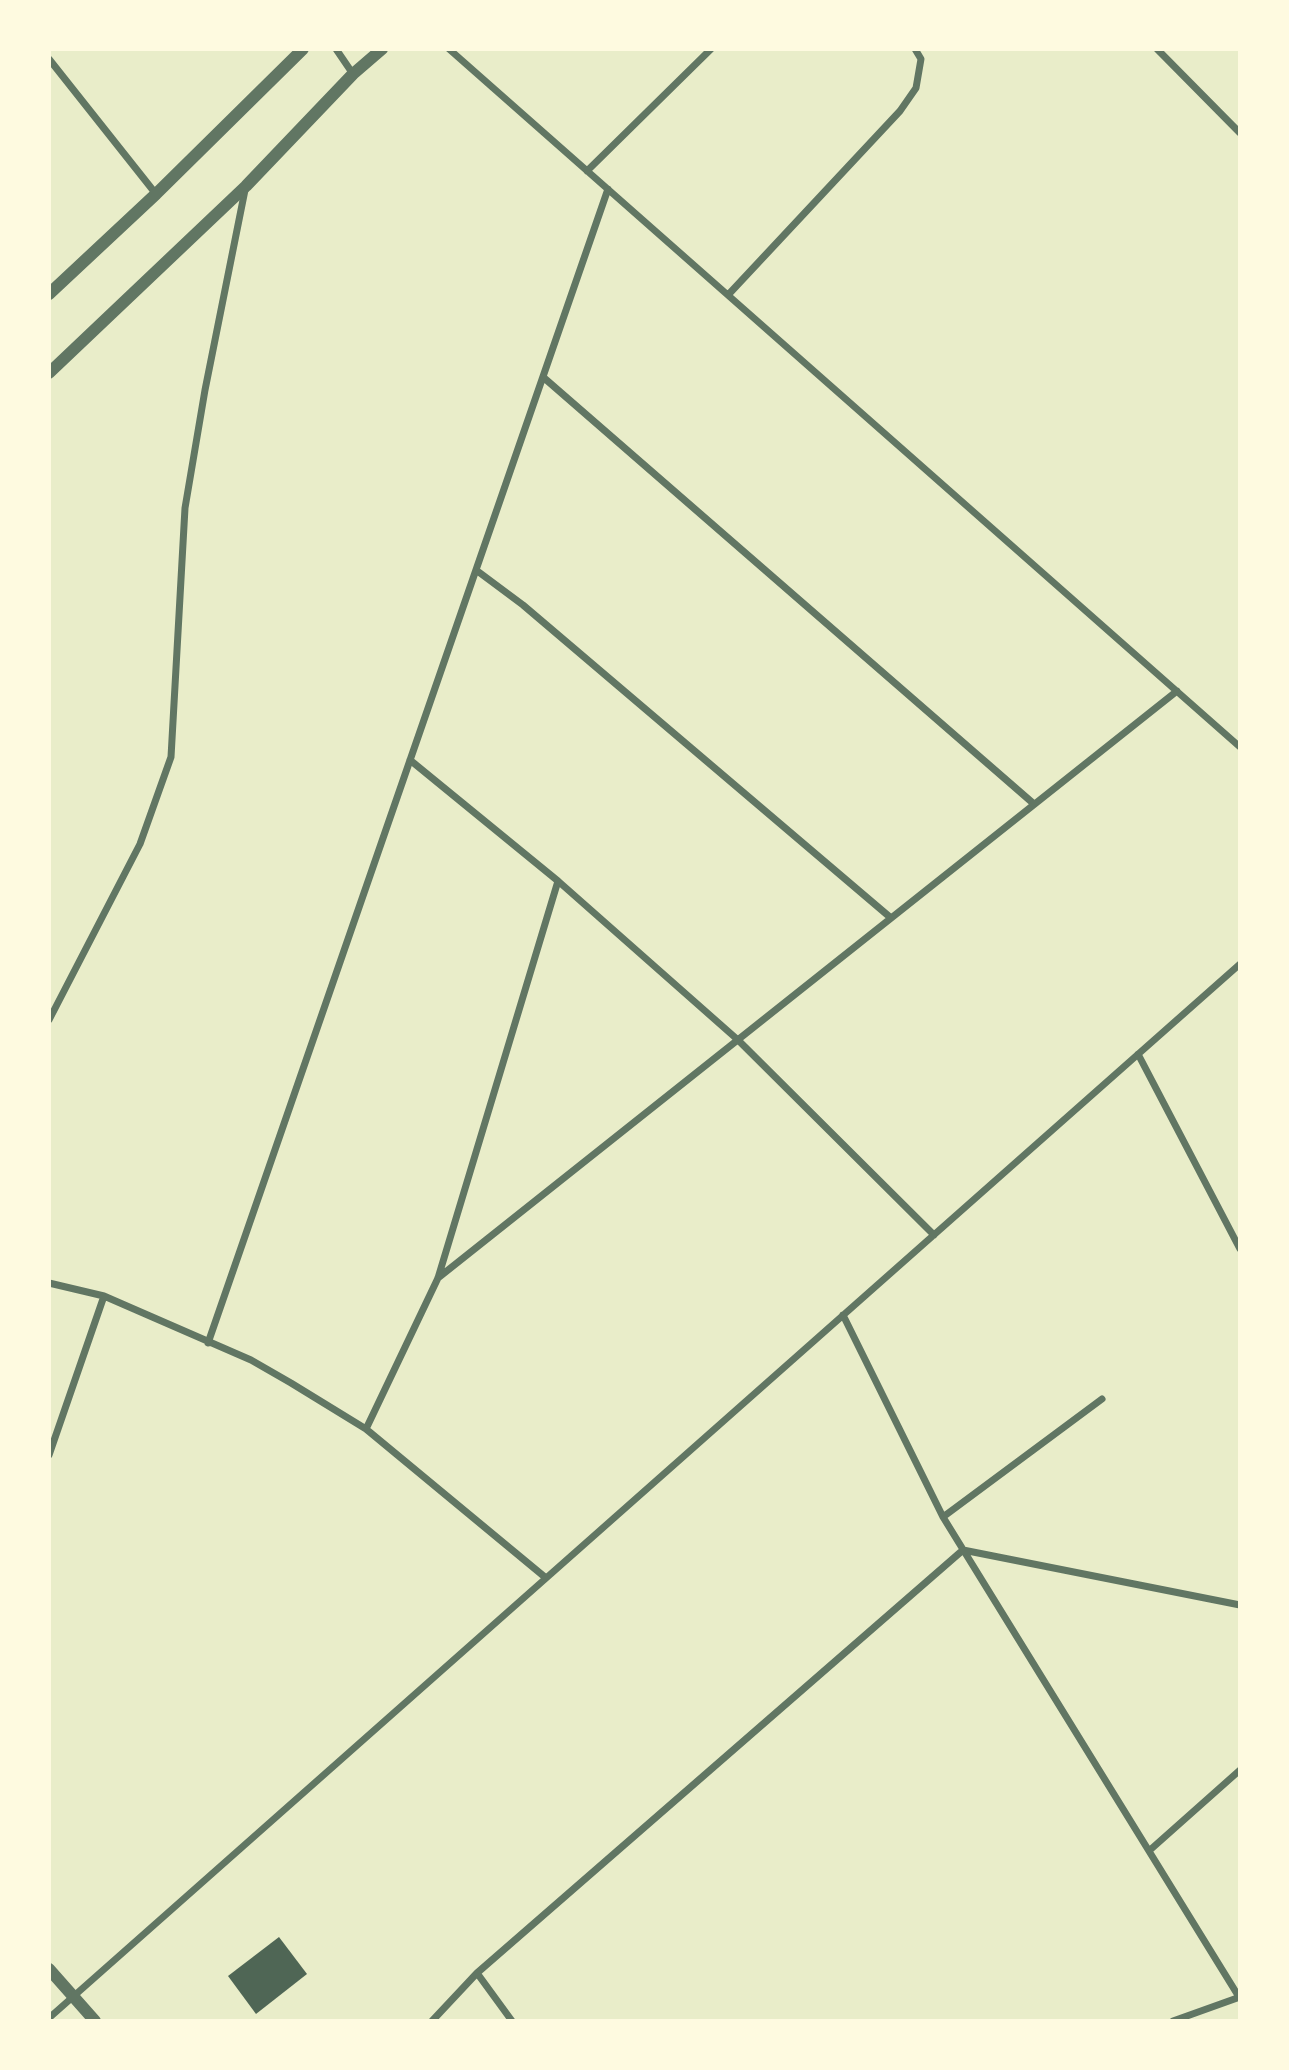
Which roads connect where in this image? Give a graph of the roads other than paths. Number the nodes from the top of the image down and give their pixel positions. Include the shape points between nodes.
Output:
1 (303, 49) edge
2 (336, 49) edge
3 (382, 49) edge
4 (449, 49) edge
5 (711, 49) edge
6 (915, 49) edge
7 (1157, 49) edge
8 (49, 59) edge
9 (353, 74) junction
10 (1240, 133) edge
11 (587, 171) junction
12 (246, 186) junction
13 (608, 189) junction
14 (156, 194) junction
15 (49, 294) edge
16 (728, 295) junction
17 (49, 373) edge
18 (543, 377) junction
19 (476, 570) junction
20 (1177, 691) junction
21 (1240, 747) edge
22 (410, 760) junction
23 (1034, 804) junction
24 (558, 881) junction
25 (891, 918) junction
26 (1240, 964) edge
27 (49, 1020) edge
28 (738, 1040) junction
29 (1138, 1054) junction
30 (934, 1235) junction
31 (1240, 1249) edge
32 (438, 1278) junction
33 (49, 1283) edge
34 (104, 1297) junction
35 (843, 1315) junction
36 (208, 1343) junction
37 (1102, 1399) dead end
38 (366, 1429) junction
39 (49, 1455) edge
40 (943, 1517) junction
41 (964, 1550) junction
42 (546, 1578) junction
43 (1240, 1605) edge
44 (1240, 1770) edge
45 (1150, 1850) junction
46 (49, 1969) edge
47 (477, 1973) junction
48 (73, 1996) junction
49 (1240, 1997) edge
50 (49, 2018) edge
51 (95, 2021) edge
52 (432, 2021) edge
53 (512, 2021) edge
54 (1173, 2021) edge

1 - 14 street
2 - 9 street
3 - 9 street
4 - 11 street
5 - 11 street
6 - 16 street via 921,59 916,88 900,111
7 - 10 street
8 - 14 street
9 - 12 street
11 - 13 street
12 - 17 street
12 - 27 street via 185,508 171,757 140,844
13 - 16 street
13 - 18 street
14 - 15 street
16 - 20 street
18 - 19 street
18 - 23 street
19 - 22 street
19 - 25 street
20 - 21 street
20 - 23 street
22 - 24 street
22 - 36 street
23 - 25 street
24 - 28 street
24 - 32 street
25 - 28 street
26 - 29 street
28 - 30 street
28 - 32 street
29 - 30 street
29 - 31 street
30 - 35 street
32 - 38 street
33 - 34 street
34 - 36 street
34 - 39 street
35 - 40 street
35 - 42 street
36 - 38 street via 251,1360
37 - 40 street
38 - 42 street
40 - 41 street
41 - 43 street
41 - 45 street
41 - 47 street
42 - 48 street
44 - 45 street
45 - 49 street
46 - 48 street
47 - 52 street
47 - 53 street
48 - 50 street
48 - 51 street
49 - 54 street

